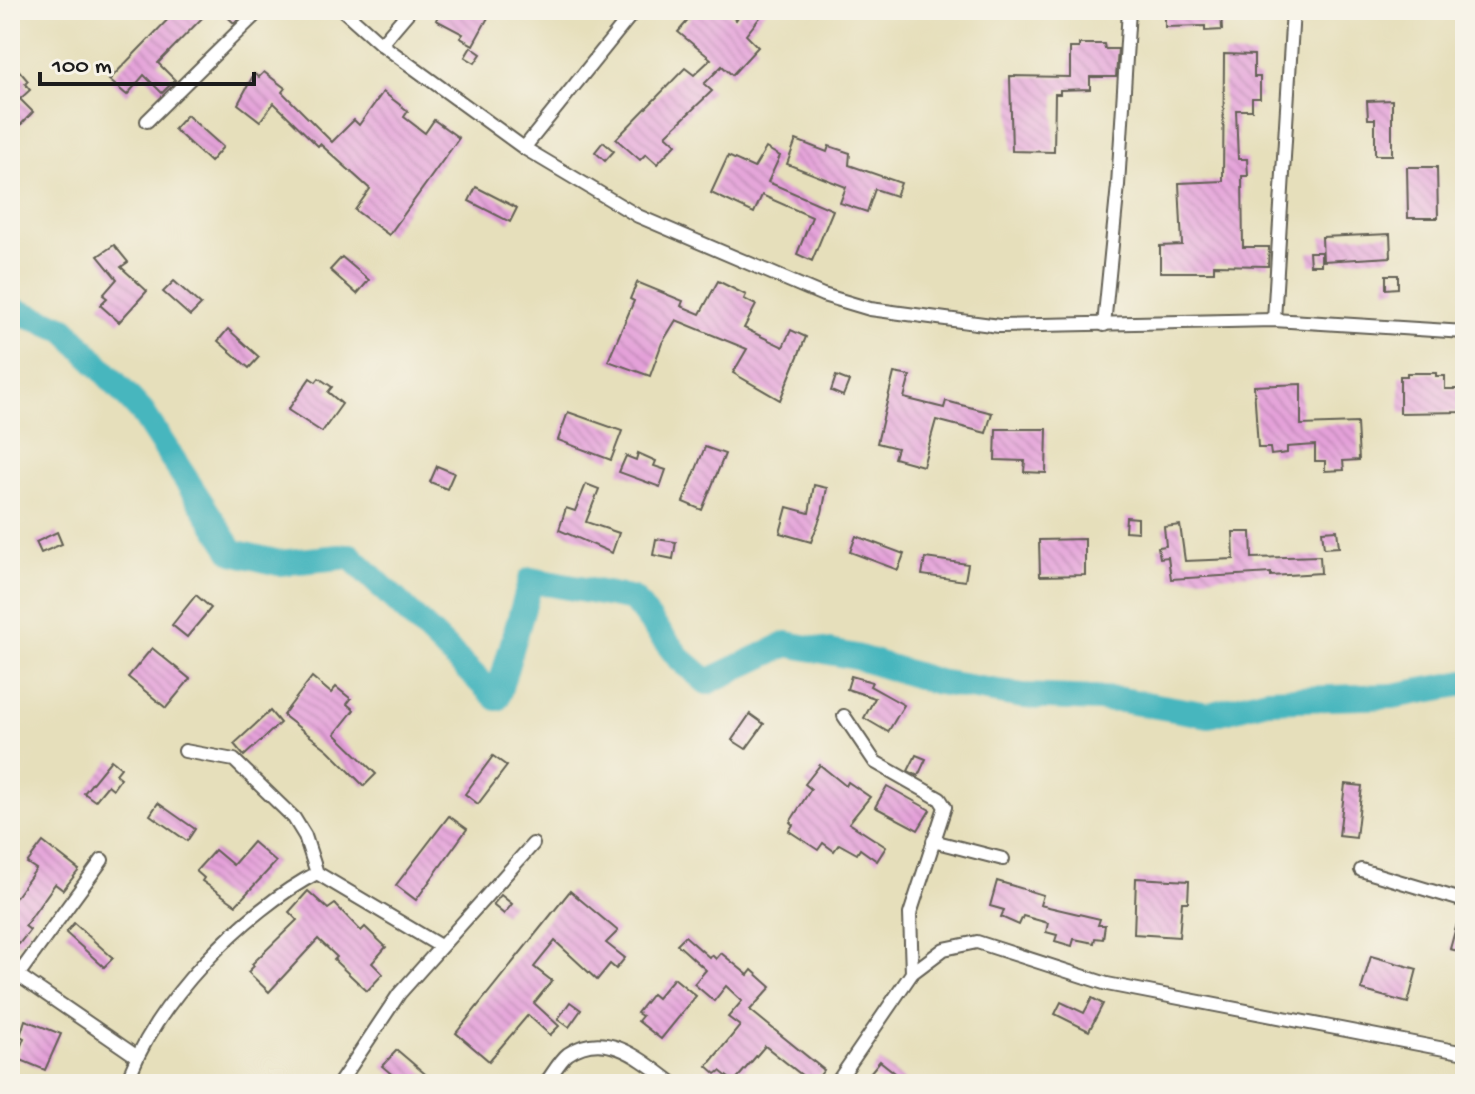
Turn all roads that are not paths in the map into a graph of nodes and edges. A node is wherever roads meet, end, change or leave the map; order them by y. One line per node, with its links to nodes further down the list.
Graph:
1 (260, 10): 8 (street)
2 (343, 10): 7 (street)
3 (410, 10): 7 (street)
4 (635, 10): 9 (street)
5 (1129, 10): 11 (street)
6 (1293, 10): 10 (street)
7 (381, 44): 9 (street)
8 (147, 121)
9 (524, 148): 11 (street)
10 (1274, 320): 11 (street); 12 (street)
11 (1104, 325)
12 (1465, 332)
13 (844, 716): 15 (street)
14 (185, 751): 20 (street)
15 (933, 841): 17 (street); 23 (street)
16 (533, 844): 22 (street)
17 (1003, 859)
18 (102, 860): 25 (street)
19 (1361, 870): 21 (street)
20 (317, 873): 22 (street); 25 (street)
21 (1465, 901)
22 (440, 946): 27 (street)
23 (912, 973): 24 (street); 30 (street)
24 (1465, 1053)
25 (136, 1056): 26 (street)
26 (127, 1084)
27 (339, 1084)
28 (545, 1084): 29 (street)
29 (674, 1084)
30 (836, 1084)

